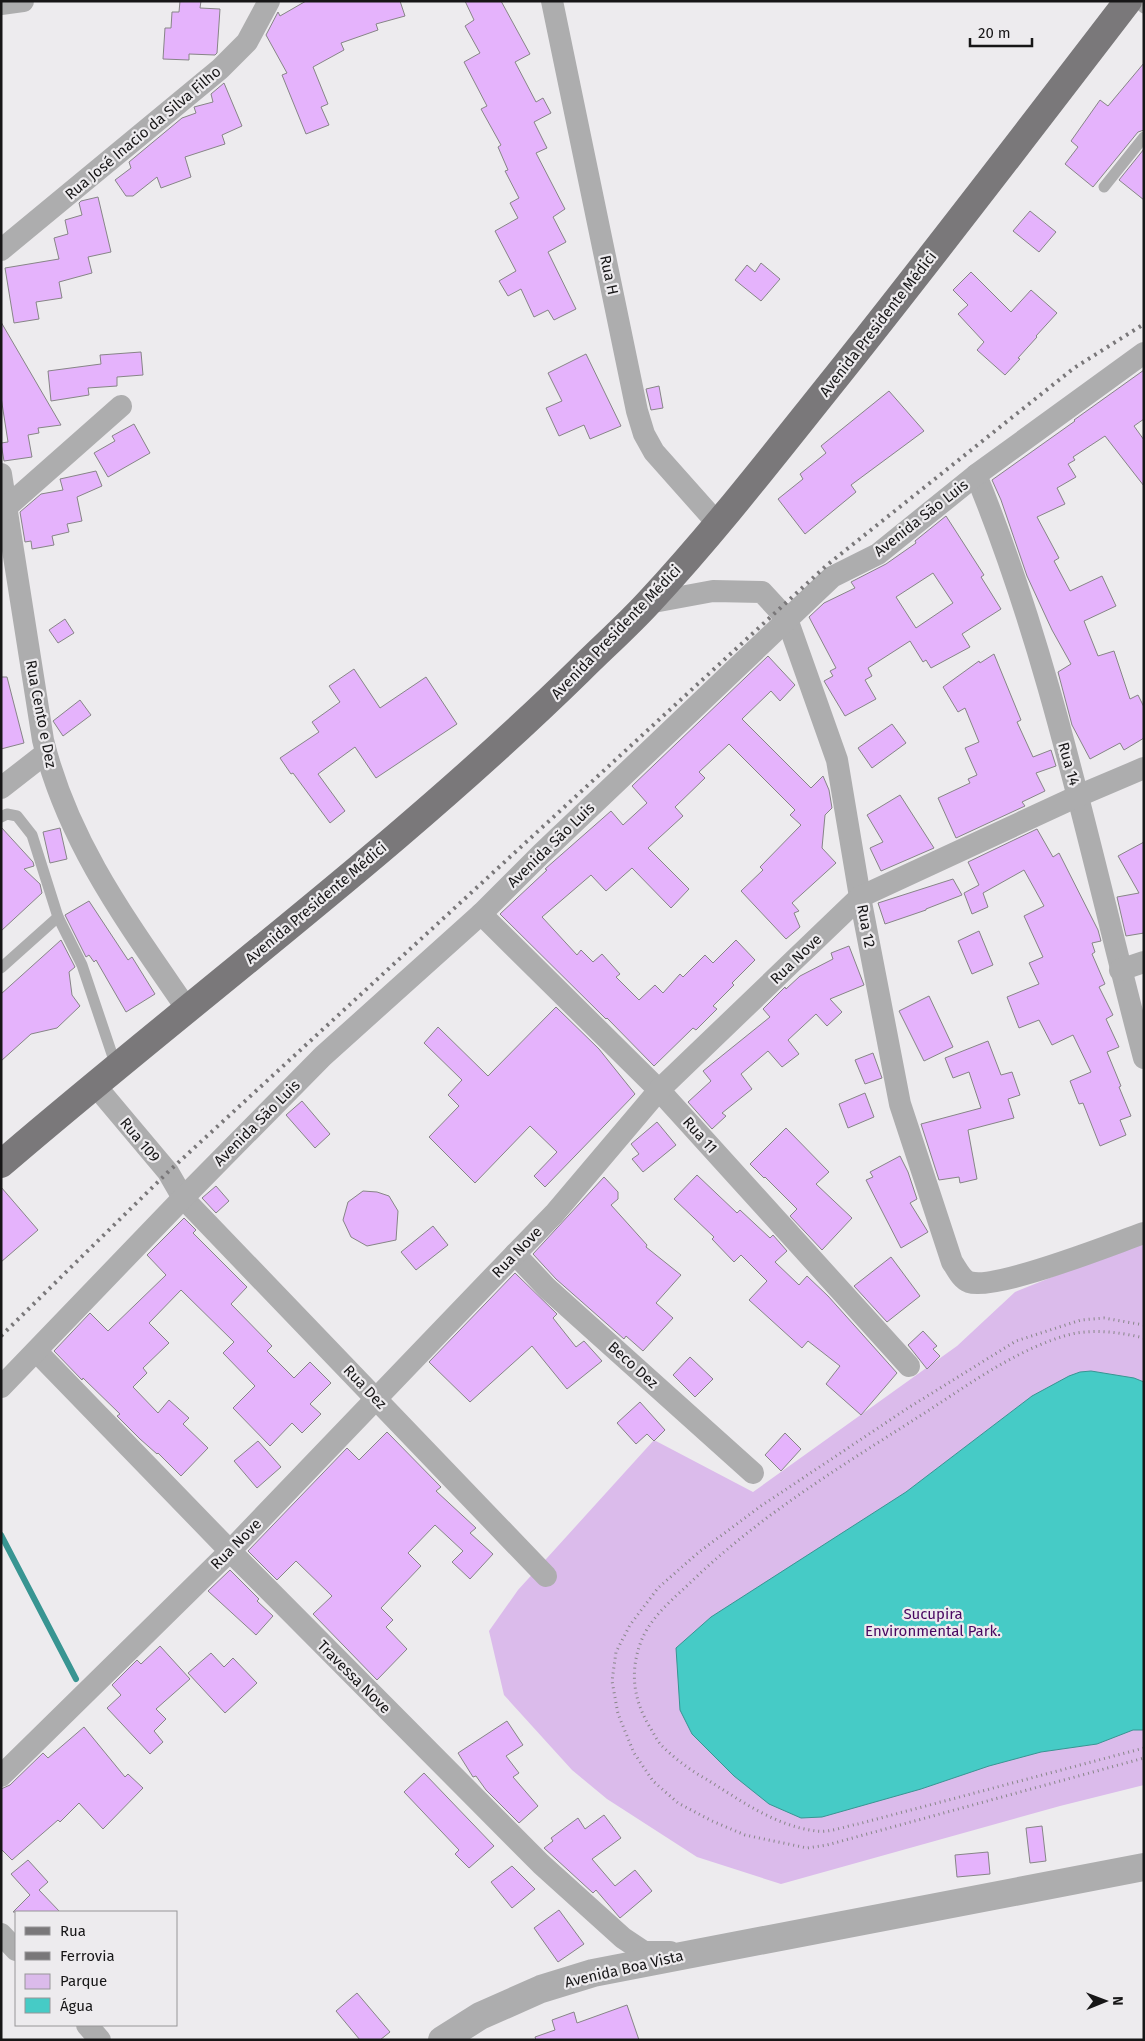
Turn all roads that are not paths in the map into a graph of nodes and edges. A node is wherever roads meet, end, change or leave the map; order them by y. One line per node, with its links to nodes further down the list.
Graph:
1 (23, 1): 6 (street)
2 (269, 1): 10 (street, Rua José Inacio da Silva Filho)
3 (552, 1): 16 (street, Rua H)
4 (1128, 1): 16 (main road, Avenida Presidente Médici)
5 (1136, 1): 7 (lane)
6 (1, 4)
7 (1144, 8)
8 (1144, 137): 9 (lane)
9 (1104, 187)
10 (1, 250)
11 (1144, 353): 14 (street, Avenida São Luis)
12 (121, 406): 15 (street)
13 (1, 474): 15 (street, Rua Cento e Dez)
14 (976, 475): 18 (street, Avenida São Luis); 22 (street, Rua 14)
15 (4, 510): 19 (street, Rua Cento e Dez)
16 (718, 524): 17 (main road, Avenida Presidente Médici)
17 (648, 603): 18 (street); 30 (main road, Avenida Presidente Médici)
18 (787, 619): 24 (street, Rua 12); 25 (street, Avenida São Luis)
19 (46, 753): 21 (street); 30 (street, Rua Cento e Dez)
20 (1144, 768): 22 (street, Rua Nove)
21 (1, 788)
22 (1078, 796): 24 (street, Rua Nove); 29 (street, Rua 14)
23 (1, 817): 26 (lane)
24 (860, 897): 34 (street, Rua Nove); 37 (street, Rua 12)
25 (481, 914): 34 (street, Rua 11); 36 (street, Avenida São Luis)
26 (58, 917): 28 (lane); 32 (lane)
27 (1144, 962): 29 (street)
28 (1, 968)
29 (1120, 970): 31 (street, Rua 14)
30 (187, 1009): 32 (main road, Avenida Presidente Médici)
31 (1144, 1058)
32 (116, 1066): 33 (main road, Avenida Presidente Médici)
33 (94, 1084): 35 (main road, Avenida Presidente Médici); 36 (street, Rua 109)
34 (660, 1090): 38 (street, Rua Nove); 40 (street, Rua 11)
35 (1, 1164)
36 (183, 1198): 39 (street, Avenida São Luis); 42 (street, Rua Dez)
37 (1144, 1233)
38 (515, 1254): 42 (street, Rua Nove); 43 (street, Beco Dez)
39 (36, 1352): 41 (street, Avenida São Luis); 44 (street, Travessa Nove)
40 (909, 1366)
41 (1, 1387)
42 (377, 1399): 44 (street, Rua Nove); 45 (street, Rua Dez)
43 (753, 1473)
44 (230, 1551): 46 (street, Rua Nove); 50 (street, Travessa Nove)
45 (546, 1576)
46 (1, 1776)
47 (1144, 1867): 50 (street, Avenida Boa Vista)
48 (1, 1934): 49 (street)
49 (15, 1949)
50 (698, 1952): 53 (street, Avenida Boa Vista)
51 (88, 2026): 52 (street)
52 (100, 2040)
53 (442, 2040)

